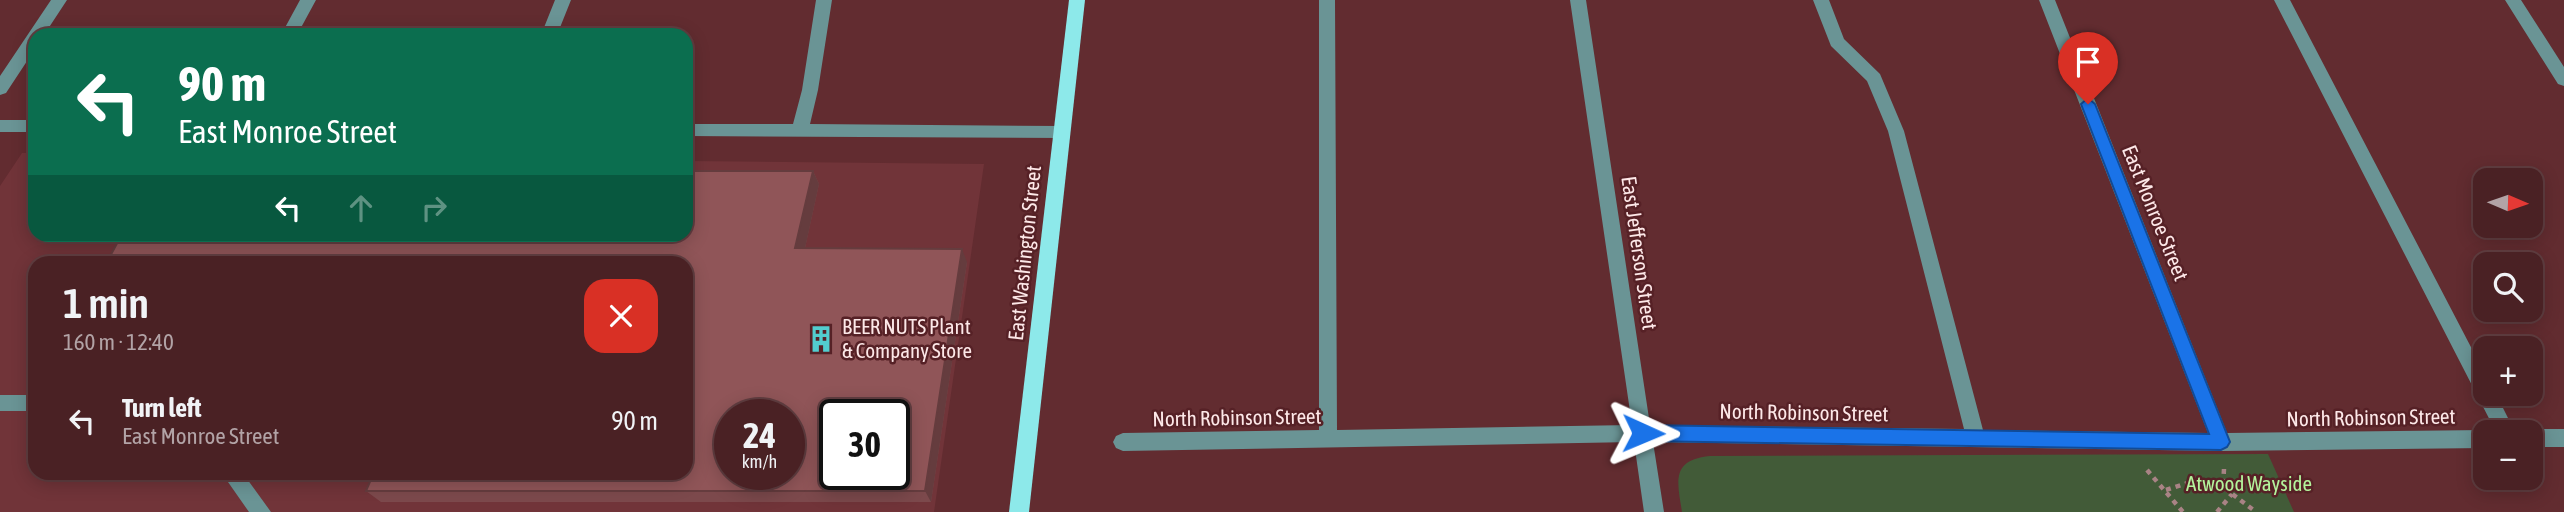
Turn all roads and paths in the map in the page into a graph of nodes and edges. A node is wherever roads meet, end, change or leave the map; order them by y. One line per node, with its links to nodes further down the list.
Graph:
1 (59, 0): 12 (street)
2 (308, 0): 13 (street)
3 (563, 0): 14 (street)
4 (824, 0): 21 (street)
5 (1077, 0): 22 (main road, East Washington Street)
6 (1326, 0): 31 (street)
7 (1578, 0): 26 (street, East Jefferson Street)
8 (1821, 0): 29 (street)
9 (2047, 0): 34 (street, East Monroe Street)
10 (2282, 0): 23 (street)
11 (2513, 0): 16 (street)
12 (40, 28)
13 (293, 28)
14 (552, 28)
15 (28, 47): 17 (street)
16 (2564, 80)
17 (0, 89)
18 (0, 126): 19 (street)
19 (28, 126)
20 (693, 130): 21 (street)
21 (800, 131): 22 (street)
22 (1061, 133): 40 (main road, East Washington Street)
23 (2473, 370)
24 (28, 403): 25 (street)
25 (0, 404)
26 (1643, 433): 29 (street, North Robinson Street); 31 (street, North Robinson Street); 41 (street, East Jefferson Street)
27 (2543, 438): 28 (street)
28 (2564, 438)
29 (1976, 439): 32 (street, North Robinson Street)
30 (2473, 439): 34 (street, North Robinson Street)
31 (1328, 440): 33 (street, North Robinson Street)
32 (2127, 440): 34 (street, North Robinson Street); 37 (path)
33 (1123, 442)
34 (2221, 442): 36 (path)
35 (236, 480): 39 (street)
36 (2222, 487): 37 (path); 38 (path)
37 (2166, 490): 42 (path)
38 (2232, 494): 43 (path); 44 (path)
39 (261, 512)
40 (1019, 512)
41 (1654, 512)
42 (2183, 512)
43 (2217, 512)
44 (2256, 512)

